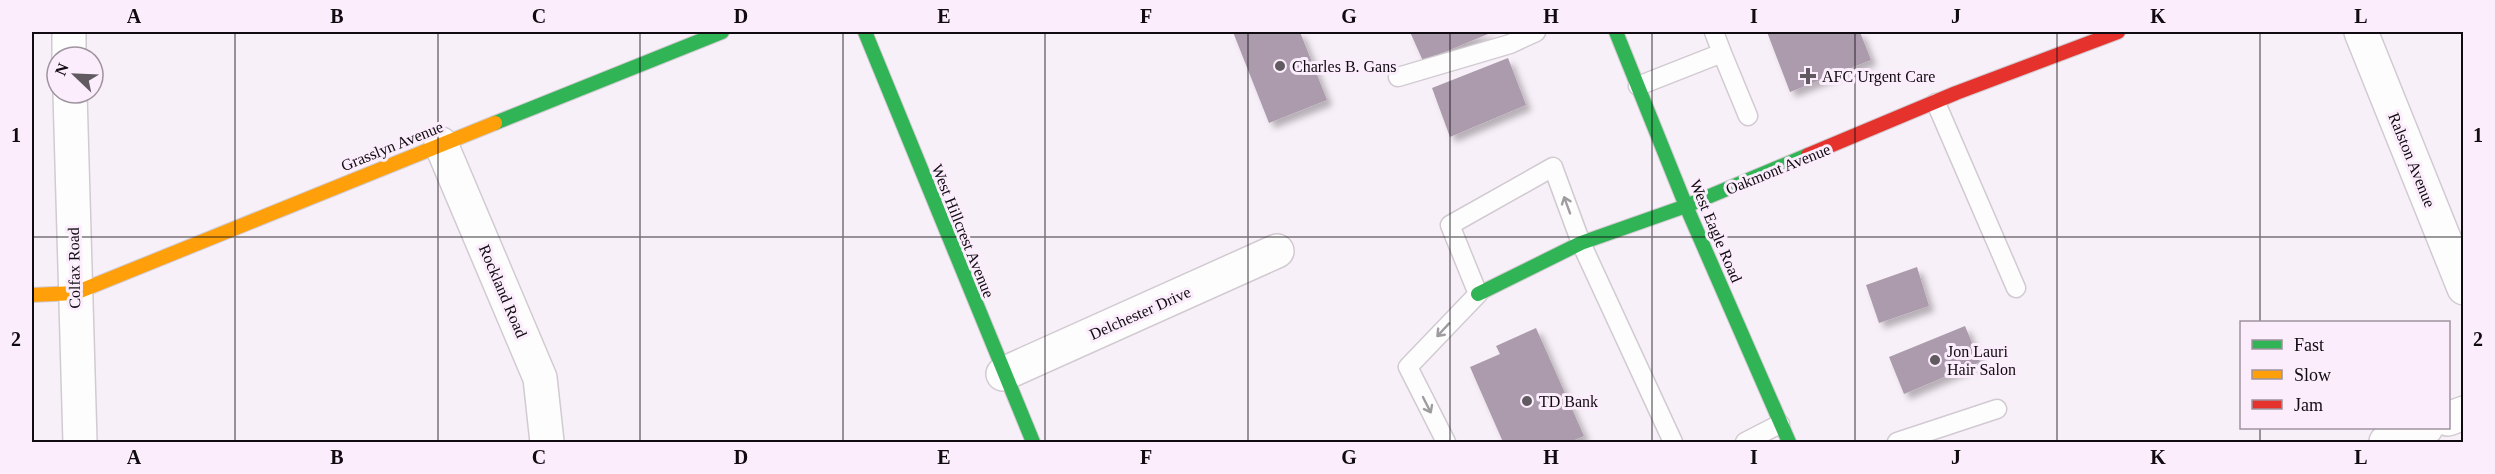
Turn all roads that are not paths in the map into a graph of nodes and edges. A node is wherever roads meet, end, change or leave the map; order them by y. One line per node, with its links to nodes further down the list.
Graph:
1 (722, 32): 14 (street, Grasslyn Avenue)
2 (865, 32): 23 (street, West Hillcrest Avenue)
3 (1536, 32): 9 (lane)
4 (1616, 32): 10 (street, West Eagle Road)
5 (1714, 32): 8 (lane)
6 (2118, 32): 11 (street, Oakmont Avenue)
7 (2361, 32): 19 (street, Ralston Avenue)
8 (1722, 53): 10 (lane); 13 (lane)
9 (1398, 77)
10 (1638, 86): 15 (street, West Eagle Road)
11 (1936, 103): 15 (street, Oakmont Avenue); 18 (lane)
12 (70, 105): 20 (street, Colfax Road)
13 (1748, 116)
14 (441, 144): 20 (street, Grasslyn Avenue); 28 (street, Rockland Road)
15 (1686, 206): 16 (street, Oakmont Avenue); 25 (street, West Eagle Road)
16 (1581, 243): 21 (street, Oakmont Avenue); 21 (lane, one-way to 21); 31 (lane)
17 (1277, 251): 23 (street, Delchester Drive)
18 (2016, 288)
19 (2463, 288)
20 (75, 293): 22 (street, Grasslyn Avenue); 27 (street, Colfax Road)
21 (1478, 294): 30 (lane, Oakmont Avenue, one-way to 30)
22 (32, 295)
23 (1003, 374): 29 (street, West Hillcrest Avenue)
24 (1997, 409): 34 (lane)
25 (1780, 424): 32 (lane); 33 (street, West Eagle Road)
26 (2423, 429): 35 (street)
27 (80, 442)
28 (547, 442)
29 (1033, 442)
30 (1446, 442)
31 (1672, 442)
32 (1745, 442)
33 (1789, 442)
34 (1897, 442)
35 (2386, 442)

